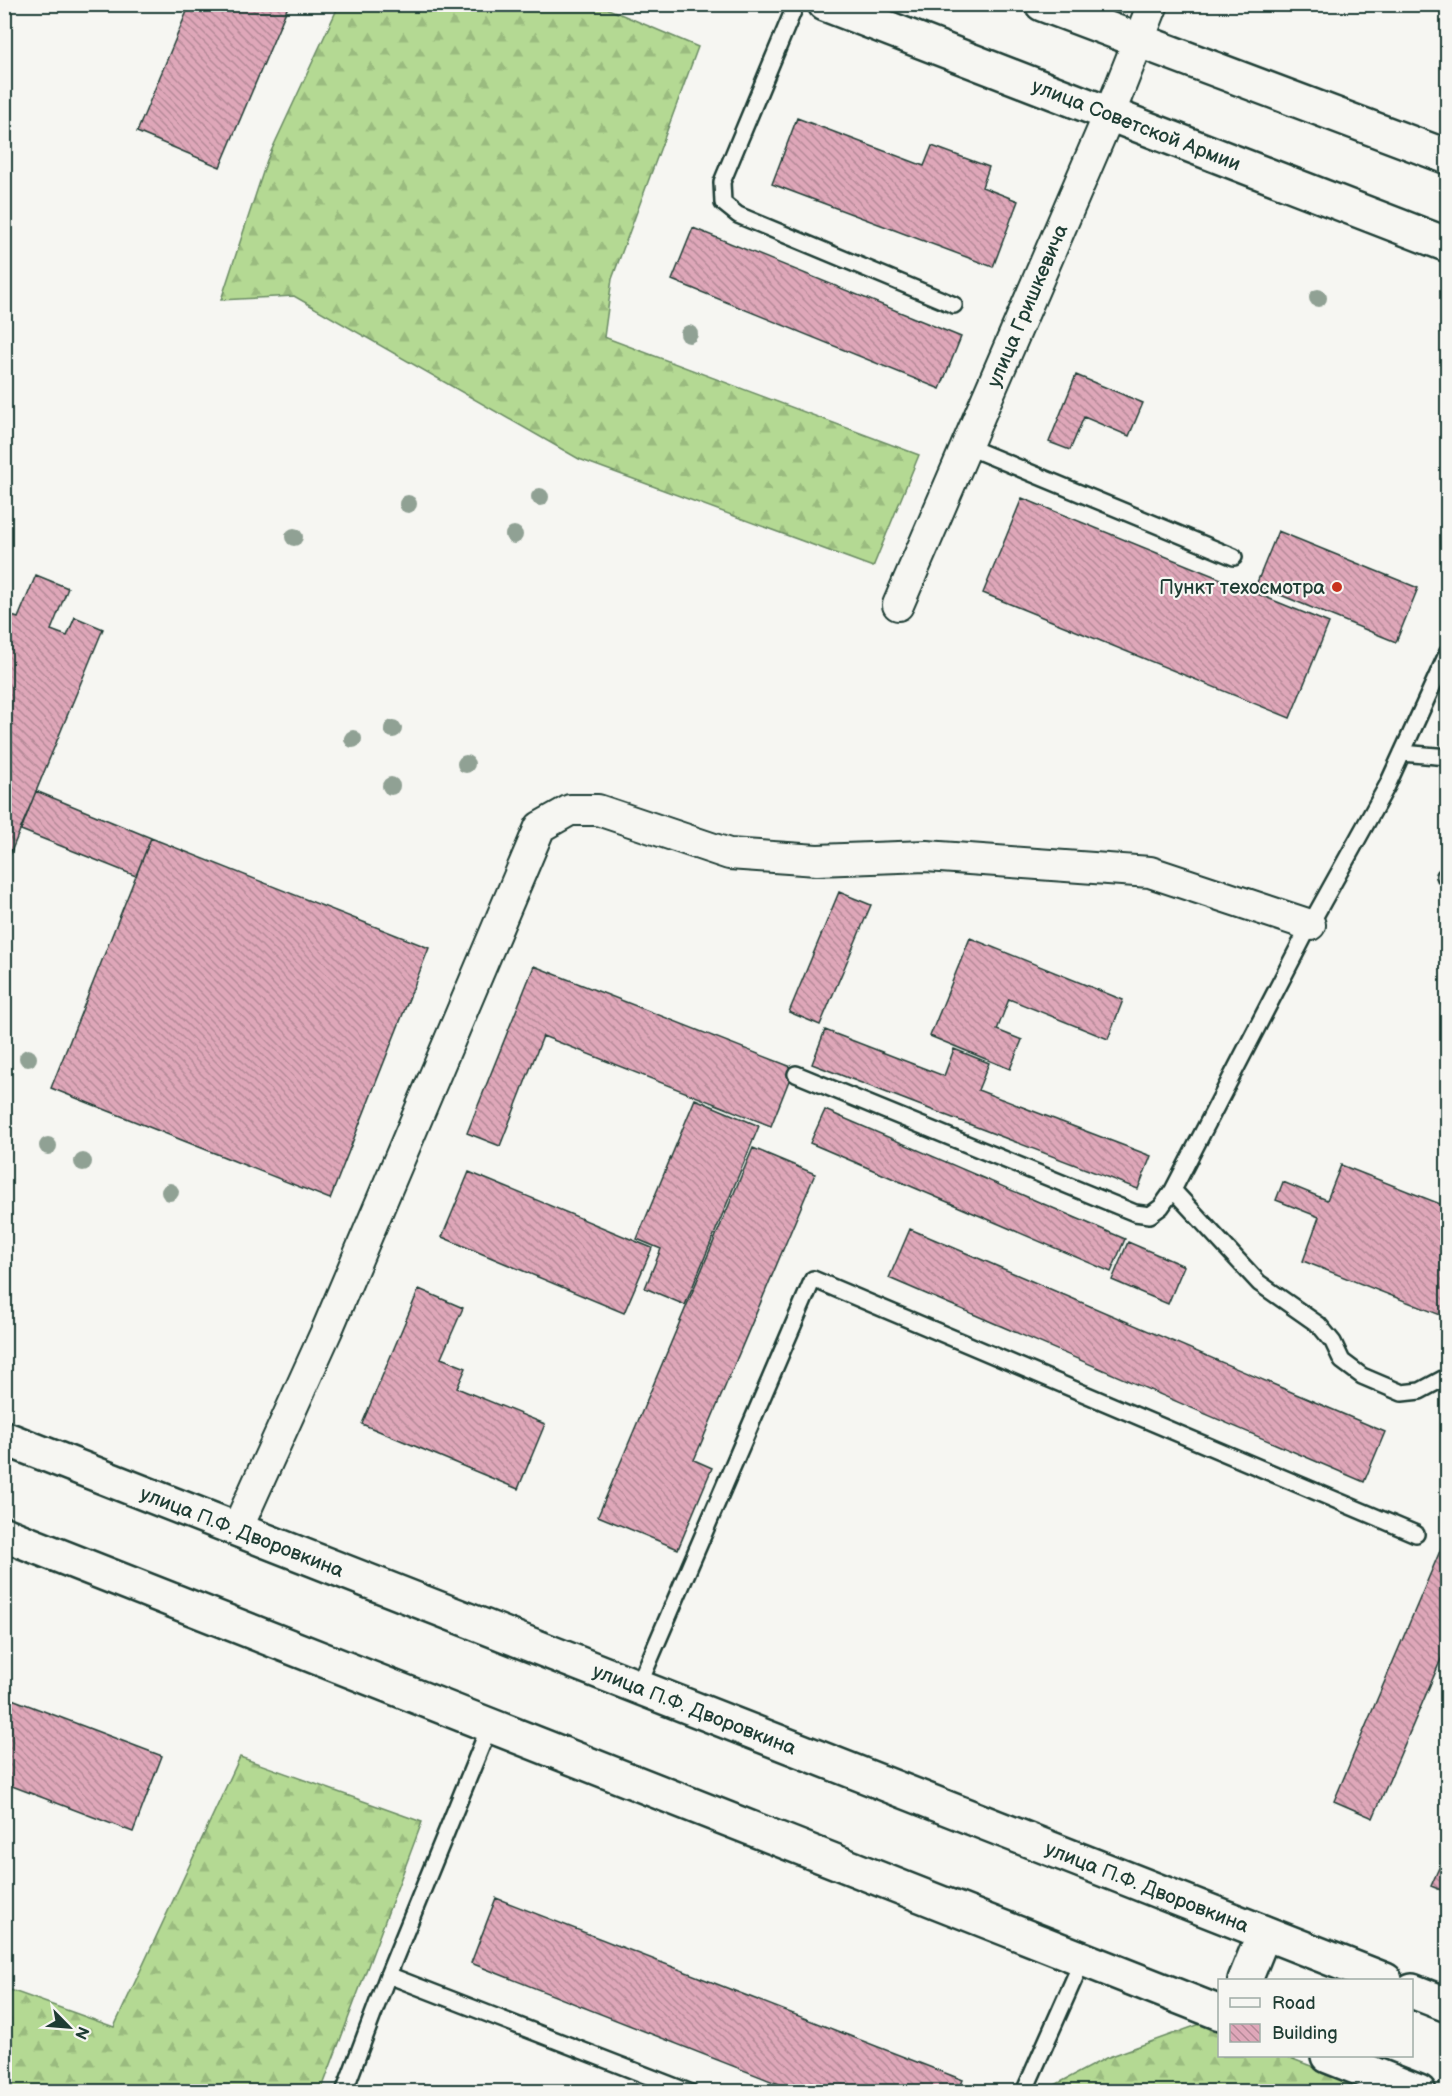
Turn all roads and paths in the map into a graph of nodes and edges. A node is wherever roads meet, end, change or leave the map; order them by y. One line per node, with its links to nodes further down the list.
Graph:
1 (796, 4): 9 (lane)
2 (825, 4): 6 (street, улица Советской Армии)
3 (1042, 4): 5 (street)
4 (1153, 4): 5 (street, улица Гришкевича)
5 (1139, 42): 6 (street, улица Гришкевича); 7 (street)
6 (1109, 115): 8 (street, улица Советской Армии); 10 (street, улица Гришкевича)
7 (1448, 157)
8 (1448, 245)
9 (954, 305)
10 (966, 446): 11 (lane); 12 (street, улица Гришкевича)
11 (1234, 557)
12 (898, 605)
13 (1448, 652): 14 (lane)
14 (1402, 753): 15 (lane); 16 (lane)
15 (1448, 757)
16 (1310, 925): 18 (lane); 21 (street)
17 (795, 1074): 18 (lane)
18 (1173, 1190): 19 (lane)
19 (1448, 1376)
20 (4, 1438): 21 (street, улица П.Ф. Дворовкина)
21 (237, 1529): 24 (street, улица П.Ф. Дворовкина)
22 (4, 1534): 25 (street)
23 (1416, 1534): 24 (lane)
24 (638, 1687): 26 (street, улица П.Ф. Дворовкина)
25 (490, 1725): 27 (street); 28 (lane)
26 (1264, 1933): 29 (street); 30 (street, улица П.Ф. Дворовкина)
27 (1083, 1959): 33 (street); 37 (lane)
28 (388, 1975): 35 (lane); 36 (lane)
29 (1245, 1979)
30 (1382, 1979)
31 (1413, 1991): 32 (street)
32 (1448, 2005)
33 (1218, 2012)
34 (1333, 2057): 38 (street)
35 (344, 2091)
36 (689, 2091)
37 (1024, 2091)
38 (1419, 2091)

